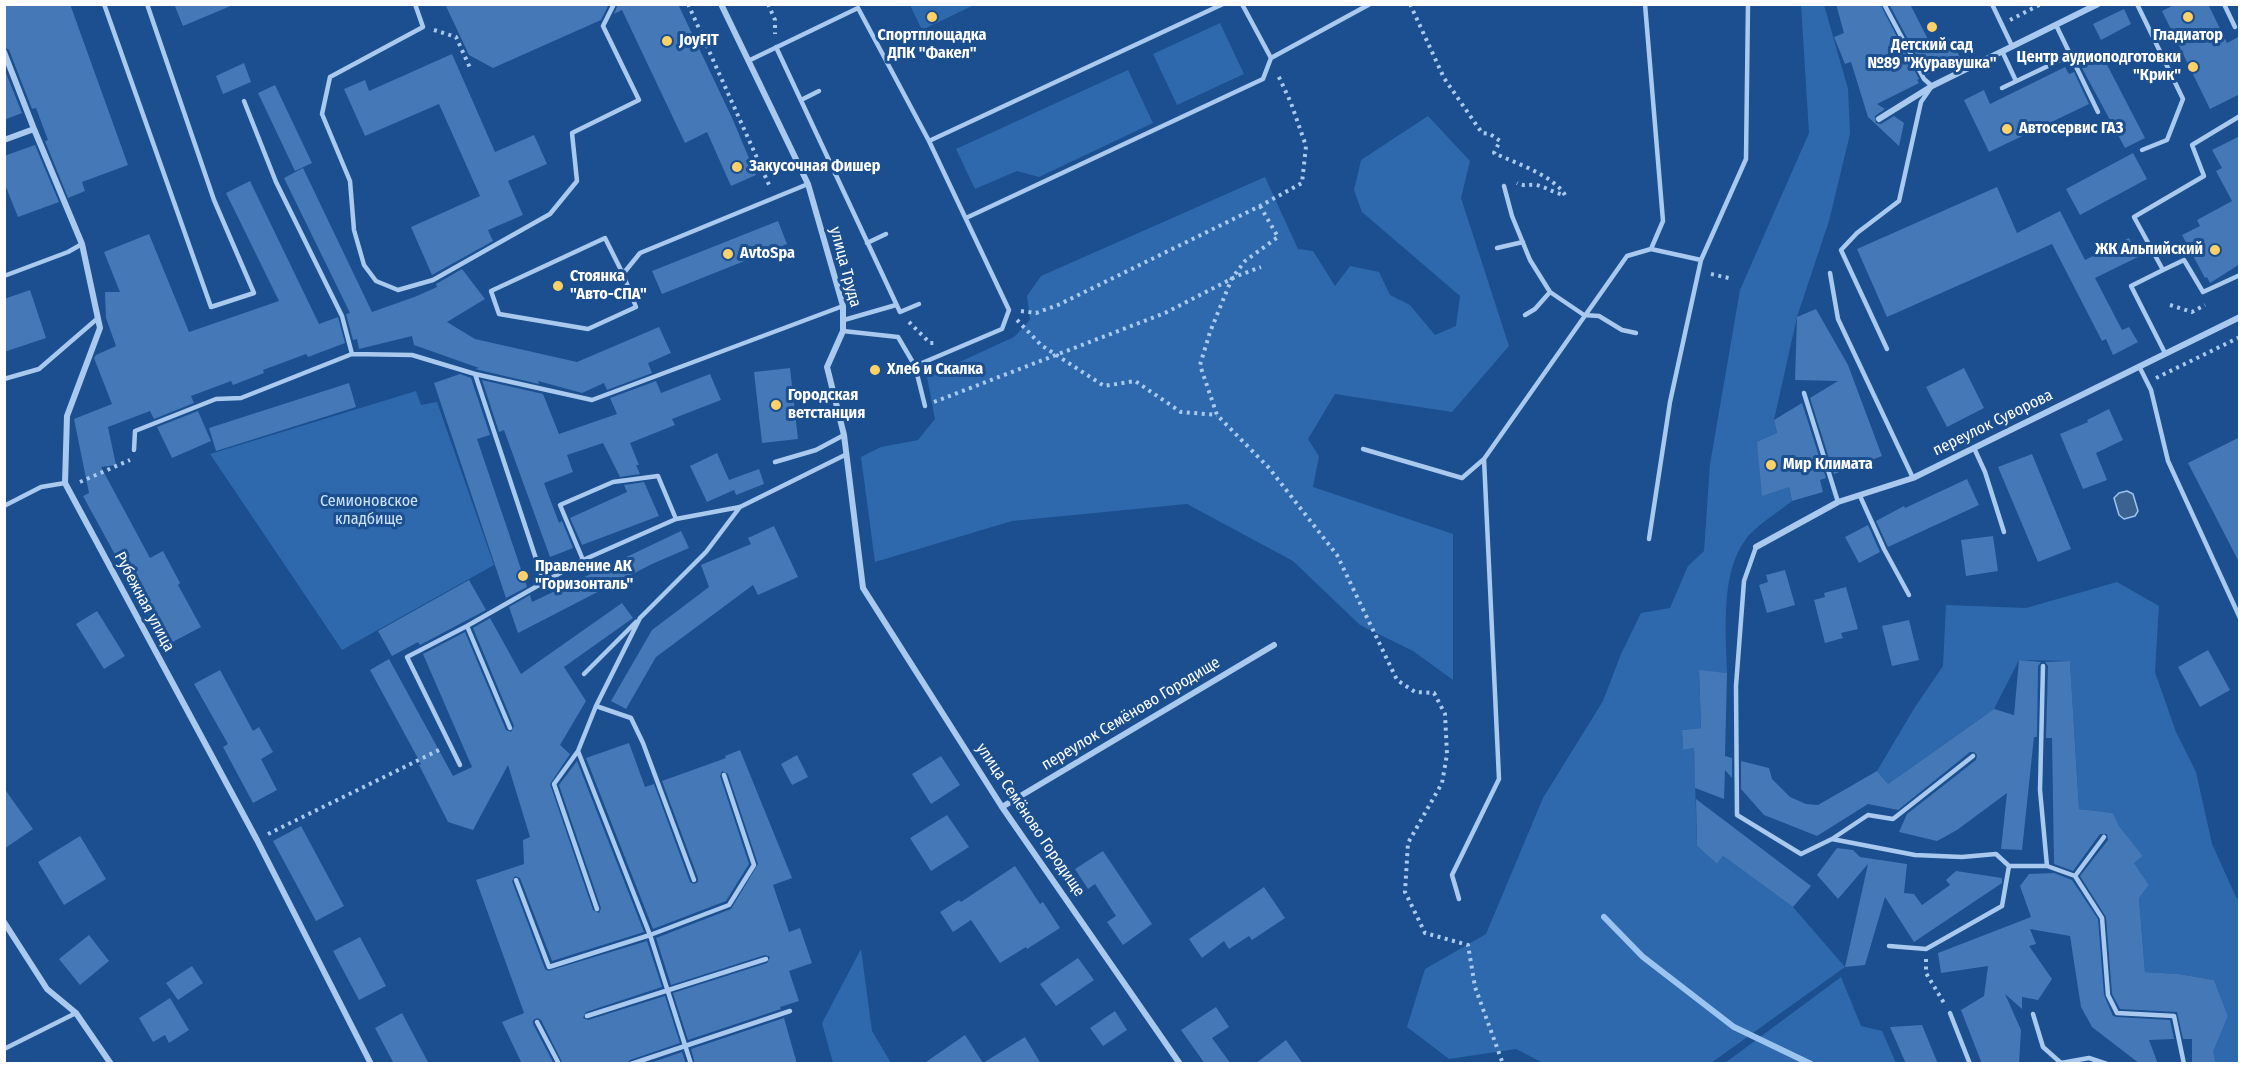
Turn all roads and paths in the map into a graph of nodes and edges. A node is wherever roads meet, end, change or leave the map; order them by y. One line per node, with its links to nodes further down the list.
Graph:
1 (104, 4): 2 (lane)
2 (147, 4)
3 (415, 4): 22 (lane)
4 (614, 4): 22 (lane)
5 (688, 4): 49 (path)
6 (721, 4): 30 (street, улица Труда)
7 (768, 4): 25 (path)
8 (1223, 4): 43 (lane)
9 (1242, 4): 29 (lane)
10 (1370, 4): 29 (lane)
11 (1410, 4): 48 (path)
12 (1645, 4): 57 (lane)
13 (1748, 4): 58 (lane)
14 (1884, 4): 33 (lane)
15 (1992, 4): 20 (lane)
16 (2041, 4): 20 (path)
17 (2098, 4): 21 (street)
18 (2138, 4): 44 (lane)
19 (2224, 4): 23 (lane)
20 (2001, 24): 24 (lane)
21 (2056, 25): 24 (street); 28 (lane)
22 (423, 27): 31 (path)
23 (2235, 27)
24 (2012, 46): 26 (street)
25 (776, 47): 30 (lane); 36 (lane); 43 (lane)
26 (2002, 51): 32 (lane); 33 (street)
27 (4, 52): 41 (street)
28 (2071, 56): 32 (lane); 38 (lane)
29 (1271, 58): 50 (path); 51 (lane)
30 (748, 61): 47 (street, улица Труда)
31 (471, 70)
32 (2016, 81): 34 (lane)
33 (1932, 86): 40 (street); 83 (lane)
34 (2002, 88)
35 (819, 92): 36 (lane)
36 (801, 100): 46 (lane)
37 (244, 101): 85 (lane)
38 (2098, 111)
39 (2240, 116): 60 (lane)
40 (1879, 119)
41 (34, 129): 42 (street); 55 (street)
42 (4, 140)
43 (929, 141): 51 (lane)
44 (2142, 150)
45 (854, 165): 46 (lane)
46 (835, 174): 54 (lane)
47 (808, 184): 49 (lane); 71 (street, улица Труда)
48 (1504, 186): 53 (lane)
49 (775, 197): 63 (lane)
50 (1260, 206): 66 (path); 72 (path)
51 (966, 218): 72 (lane)
52 (886, 234): 54 (lane)
53 (1523, 242): 56 (lane); 68 (lane)
54 (867, 243): 70 (lane)
55 (82, 244): 65 (lane); 77 (street)
56 (1497, 248)
57 (1651, 249): 58 (lane); 75 (lane)
58 (1701, 260): 61 (lane)
59 (1261, 267): 66 (path)
60 (2163, 270): 64 (lane); 84 (lane)
61 (1698, 273): 67 (path); 110 (lane)
62 (1830, 273): 102 (lane)
63 (622, 274): 63 (lane)
64 (2240, 275)
65 (4, 276)
66 (1232, 278): 86 (path); 94 (path)
67 (1733, 279)
68 (1550, 292): 74 (lane); 75 (lane)
69 (919, 304): 73 (lane)
70 (896, 305): 73 (lane); 78 (lane)
71 (843, 306): 78 (street, улица Труда); 89 (lane)
72 (1009, 310): 86 (path); 87 (lane)
73 (900, 312): 82 (path)
74 (1525, 315)
75 (1584, 315): 80 (lane); 100 (lane)
76 (2240, 317): 84 (street, переулок Суворова)
77 (98, 318): 90 (lane); 103 (street)
78 (844, 320): 79 (street, улица Труда)
79 (843, 331): 87 (lane); 95 (street, улица Труда)
80 (1636, 333)
81 (2240, 337): 91 (path)
82 (939, 343)
83 (1887, 349)
84 (2165, 353): 88 (street, переулок Суворова)
85 (352, 354): 89 (lane); 98 (lane)
86 (1056, 356): 93 (path); 94 (path)
87 (915, 366): 93 (lane)
88 (2139, 366): 91 (lane); 96 (street, переулок Суворова)
89 (475, 374): 113 (lane)
90 (4, 379)
91 (2147, 382): 117 (lane)
92 (1804, 393): 105 (lane)
93 (925, 405)
94 (1217, 415): 160 (path)
95 (844, 435): 99 (street, улица Труда); 101 (lane)
96 (1974, 448): 102 (street, переулок Суворова); 109 (lane)
97 (1363, 449): 100 (lane)
98 (134, 450): 103 (path)
99 (847, 454): 107 (lane); 114 (street, улица Труда)
100 (1484, 459): 138 (lane)
101 (775, 462)
102 (1913, 478): 104 (street, переулок Суворова)
103 (65, 483): 106 (lane); 132 (street, Рубежная улица)
104 (1860, 496): 105 (street, переулок Суворова); 115 (lane)
105 (1838, 502): 111 (street, переулок Суворова)
106 (4, 506)
107 (740, 507): 108 (lane); 116 (lane)
108 (676, 519): 112 (lane); 112 (lane)
109 (2004, 532)
110 (1649, 539)
111 (1756, 547): 131 (lane)
112 (583, 560): 113 (lane)
113 (544, 583): 118 (lane)
114 (863, 588): 129 (street, улица Семёново Городище)
115 (1909, 595)
116 (640, 618): 121 (lane); 122 (lane)
117 (2240, 618)
118 (467, 626): 123 (lane); 124 (lane)
119 (1274, 645): 129 (street, переулок Семёново Городище)
120 (2043, 666): 134 (lane)
121 (584, 674)
122 (596, 705): 125 (lane); 137 (lane)
123 (510, 728)
124 (449, 746): 127 (lane); 132 (path)
125 (578, 751): 139 (lane); 141 (lane)
126 (1973, 756): 131 (lane)
127 (460, 765)
128 (724, 775): 141 (lane)
129 (1002, 807): 159 (street, улица Семёново Городище)
130 (2104, 837): 135 (lane)
131 (1832, 838): 133 (lane)
132 (257, 840): 155 (street, Рубежная улица)
133 (2009, 866): 134 (lane); 143 (lane)
134 (2047, 866): 135 (lane)
135 (2074, 876): 163 (lane)
136 (516, 880): 141 (lane)
137 (694, 880)
138 (1459, 899)
139 (597, 909)
140 (4, 922): 148 (street)
141 (650, 935): 145 (lane)
142 (1889, 946): 143 (lane)
143 (1926, 949): 147 (path)
144 (766, 959): 145 (lane)
145 (669, 991): 150 (lane); 152 (lane)
146 (790, 1011): 152 (lane)
147 (1950, 1012): 161 (lane)
148 (76, 1013): 153 (lane); 154 (street)
149 (2033, 1014): 162 (lane)
150 (587, 1016)
151 (537, 1022): 156 (lane)
152 (687, 1047): 157 (lane); 158 (lane)
153 (4, 1049)
154 (111, 1064)
155 (371, 1064)
156 (559, 1064)
157 (631, 1064)
158 (691, 1064)
159 (1180, 1064)
160 (1503, 1064)
161 (1970, 1064)
162 (2107, 1064)
163 (2184, 1064)

